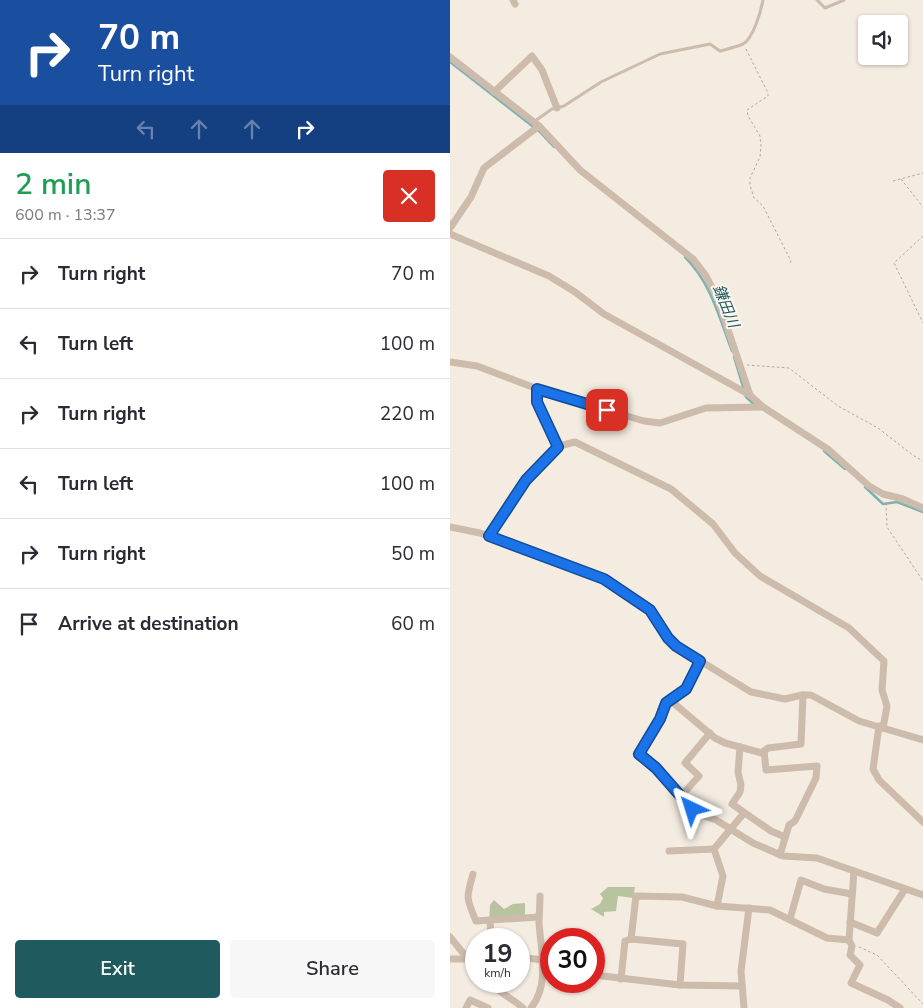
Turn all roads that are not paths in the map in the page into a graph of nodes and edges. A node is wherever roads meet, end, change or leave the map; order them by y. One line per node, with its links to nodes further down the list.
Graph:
1 (763, 0): 6 (lane)
2 (817, 0): 3 (lane)
3 (844, 0)
4 (450, 57): 5 (street)
5 (494, 92): 6 (street); 7 (street)
6 (557, 108): 7 (lane)
7 (536, 124): 8 (street); 12 (street)
8 (450, 228)
9 (450, 234): 12 (street)
10 (450, 362): 11 (street)
11 (537, 389): 13 (street); 14 (street)
12 (750, 395): 13 (street)
13 (763, 407): 15 (street)
14 (558, 447): 17 (street); 21 (street)
15 (923, 508)
16 (450, 527): 17 (street)
17 (489, 536): 18 (street)
18 (700, 661): 19 (street); 20 (street)
19 (803, 695): 21 (street); 25 (street)
20 (670, 700): 22 (street); 26 (street)
21 (881, 727): 23 (street); 28 (street)
22 (710, 734): 24 (street); 26 (street)
23 (923, 740)
24 (740, 747): 25 (street); 27 (street)
25 (764, 752): 30 (street)
26 (680, 797): 29 (street)
27 (744, 813): 29 (street); 30 (street)
28 (923, 822)
29 (730, 830): 31 (street); 33 (street)
30 (785, 838): 33 (street)
31 (714, 849): 32 (street); 40 (street)
32 (670, 852)
33 (780, 854): 34 (street)
34 (854, 871): 36 (street); 37 (street)
35 (473, 874): 44 (street)
36 (905, 889): 38 (street); 45 (street)
37 (852, 894): 43 (street); 45 (street)
38 (923, 895)
39 (540, 896): 42 (street)
40 (717, 906): 41 (street); 49 (street)
41 (749, 908): 43 (street); 57 (street)
42 (539, 917): 44 (street); 47 (street)
43 (790, 919): 50 (street)
44 (490, 920): 46 (street)
45 (850, 922): 50 (street)
46 (490, 928)
47 (540, 931)
48 (450, 937): 51 (street)
49 (631, 939): 55 (street); 56 (street)
50 (850, 943): 65 (street)
51 (465, 955)
52 (450, 959): 53 (street)
53 (465, 959)
54 (605, 977): 55 (street)
55 (621, 979): 56 (street)
56 (680, 985): 57 (street)
57 (742, 986): 64 (street)
58 (540, 992): 63 (street)
59 (505, 993): 62 (street)
60 (466, 1008): 61 (street)
61 (488, 1008)
62 (523, 1008)
63 (531, 1008)
64 (744, 1008)
65 (900, 1008)

